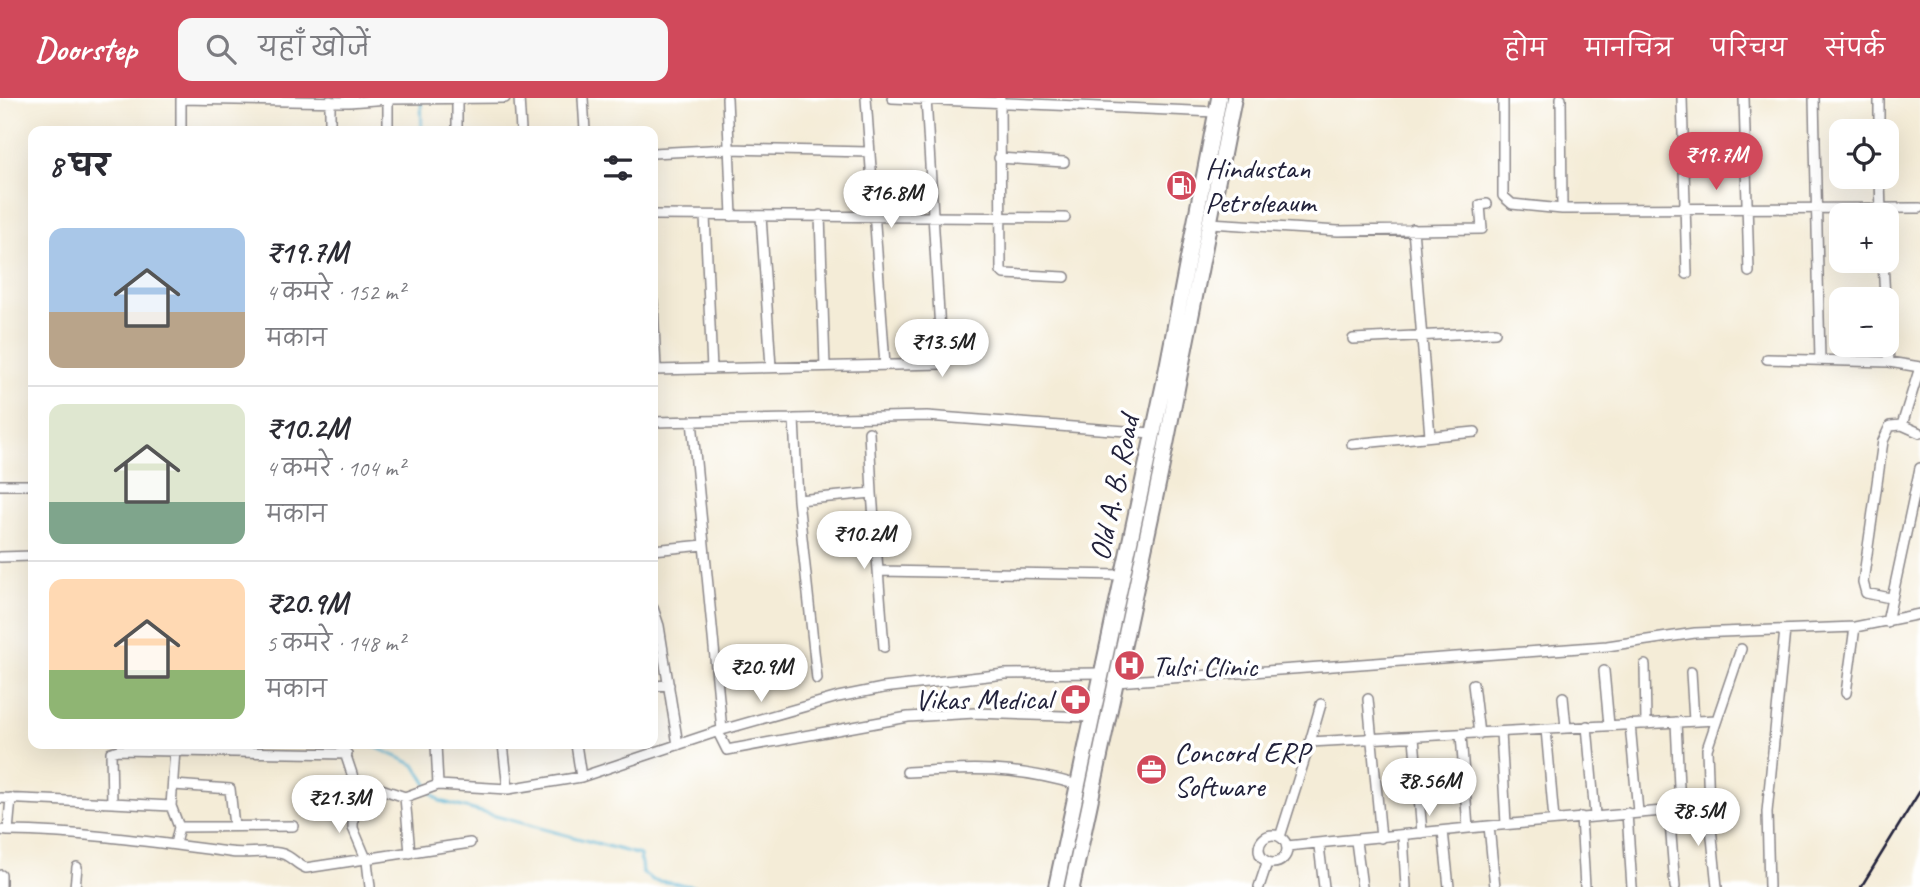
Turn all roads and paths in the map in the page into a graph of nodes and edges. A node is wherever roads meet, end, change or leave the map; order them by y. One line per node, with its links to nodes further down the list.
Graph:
1 (505, 98): 21 (street)
2 (519, 98): 29 (street)
3 (583, 98): 30 (street)
4 (727, 98): 31 (street)
5 (866, 98): 32 (street)
6 (892, 98): 17 (street)
7 (1234, 98): 53 (main road, Old A. B. Road)
8 (1503, 98): 41 (street)
9 (1561, 98): 41 (street)
10 (1682, 98): 37 (street)
11 (1744, 98): 38 (street)
12 (1814, 98): 39 (street)
13 (1879, 98): 24 (street)
14 (213, 99): 15 (street); 25 (street)
15 (251, 99): 20 (street)
16 (388, 99): 18 (street); 19 (street); 27 (street)
17 (926, 99): 22 (street); 50 (street)
18 (349, 100): 20 (street)
19 (432, 100): 21 (street)
20 (330, 101): 26 (street)
21 (457, 101): 28 (street)
22 (1000, 101): 23 (street); 34 (street)
23 (1217, 105): 77 (main road, Old A. B. Road)
24 (1880, 119)
25 (181, 126)
26 (330, 126)
27 (388, 126)
28 (457, 126)
29 (521, 126)
30 (584, 126)
31 (729, 149): 32 (street); 33 (street); 48 (street)
32 (869, 152): 46 (street)
33 (658, 153)
34 (999, 158): 35 (street); 51 (street)
35 (1064, 162)
36 (1487, 204): 54 (street)
37 (1685, 207): 38 (street); 41 (street); 56 (street)
38 (1746, 207): 39 (street); 55 (street)
39 (1816, 208): 42 (street); 63 (street)
40 (1920, 208): 43 (street)
41 (1562, 209)
42 (1829, 209)
43 (1899, 210)
44 (658, 215): 47 (street)
45 (820, 215): 46 (street); 49 (street); 66 (street)
46 (875, 215): 50 (street); 65 (street)
47 (705, 216): 48 (street); 70 (street)
48 (732, 216): 49 (street)
49 (761, 216): 67 (street)
50 (933, 216): 51 (street); 65 (street)
51 (999, 216): 52 (street); 57 (street)
52 (1065, 218)
53 (1210, 223): 54 (street); 105 (main road, Old A. B. Road)
54 (1413, 229): 59 (street)
55 (1749, 272)
56 (1687, 275)
57 (1065, 277)
58 (1495, 332): 59 (street)
59 (1422, 337): 60 (street); 79 (street)
60 (1353, 339)
61 (1889, 357): 64 (street)
62 (1767, 359): 63 (street)
63 (1820, 360): 64 (street)
64 (1889, 362): 68 (street)
65 (885, 365): 66 (street)
66 (825, 366): 67 (street)
67 (771, 367): 70 (street)
68 (1920, 367): 74 (street)
69 (658, 369): 70 (street)
70 (712, 369)
71 (794, 419): 72 (street); 77 (street); 85 (street)
72 (692, 421): 73 (street); 86 (street)
73 (658, 422)
74 (1902, 425): 78 (street); 92 (street)
75 (869, 432): 84 (street)
76 (1475, 432): 79 (street)
77 (1152, 433): 91 (main road, Old A. B. Road)
78 (1920, 433)
79 (1430, 436): 80 (street)
80 (1352, 444)
81 (1920, 468): 92 (street)
82 (0, 485): 83 (street)
83 (28, 485)
84 (872, 493): 85 (street); 90 (street)
85 (798, 500): 104 (street)
86 (704, 545): 87 (street); 123 (street)
87 (658, 550)
88 (28, 556): 89 (street)
89 (0, 557)
90 (878, 572): 91 (street); 98 (street)
91 (1122, 575): 102 (main road, Old A. B. Road)
92 (1890, 598): 94 (street)
93 (1920, 614): 94 (street)
94 (1887, 621): 95 (street)
95 (1855, 627): 96 (street); 109 (street)
96 (1785, 629): 105 (street); 196 (street)
97 (658, 635): 107 (street)
98 (884, 647)
99 (1741, 649): 114 (street)
100 (1645, 665): 118 (street)
101 (1604, 671): 119 (street)
102 (1102, 673): 113 (main road, Old A. B. Road); 123 (street)
103 (1691, 673): 116 (street)
104 (817, 679)
105 (1116, 682): 185 (main road, Old A. B. Road)
106 (1474, 684): 125 (street)
107 (669, 685): 108 (street); 130 (street)
108 (658, 686)
109 (1846, 693)
110 (1563, 697): 121 (street)
111 (1368, 699): 128 (street)
112 (1321, 704): 129 (street)
113 (1092, 717): 123 (street); 143 (main road, Old A. B. Road)
114 (1716, 720): 116 (street); 151 (street)
115 (1676, 722): 116 (street); 118 (street); 153 (street)
116 (1694, 722)
117 (1630, 724): 118 (street); 119 (street); 154 (street)
118 (1646, 724)
119 (1609, 725): 120 (street)
120 (1587, 726): 121 (street); 156 (street)
121 (1566, 727): 122 (street)
122 (1546, 729): 124 (street); 158 (street)
123 (720, 731): 130 (street)
124 (1501, 732): 125 (street); 159 (street)
125 (1479, 734): 126 (street)
126 (1461, 735): 127 (street); 164 (street)
127 (1414, 738): 128 (street); 167 (street)
128 (1373, 740): 129 (street); 170 (street)
129 (1310, 742): 169 (street)
130 (678, 745): 140 (street)
131 (207, 749): 137 (street)
132 (257, 749): 138 (street)
133 (344, 749): 138 (street)
134 (436, 749): 144 (street)
135 (504, 749): 145 (street)
136 (577, 749): 140 (street)
137 (175, 750): 142 (street); 149 (street)
138 (347, 754): 141 (street)
139 (907, 772): 143 (street)
140 (581, 777): 145 (street)
141 (354, 780): 146 (street); 177 (street)
142 (174, 785): 150 (street); 160 (street)
143 (1078, 785): 184 (main road, Old A. B. Road)
144 (435, 787): 145 (street); 146 (street)
145 (508, 789)
146 (405, 797): 176 (street)
147 (0, 798): 148 (street)
148 (12, 798): 149 (street); 165 (street)
149 (112, 803): 150 (street)
150 (171, 806): 163 (street)
151 (1709, 807): 153 (street); 195 (street)
152 (1670, 809): 153 (street); 154 (street); 194 (street)
153 (1680, 809)
154 (1638, 812): 155 (street)
155 (1627, 813): 156 (street); 193 (street)
156 (1595, 815): 157 (street)
157 (1581, 817): 158 (street); 192 (street)
158 (1554, 820): 159 (street)
159 (1506, 824): 162 (street)
160 (234, 826): 161 (street); 163 (street)
161 (293, 826)
162 (1489, 826): 164 (street); 191 (street)
163 (179, 827): 173 (street)
164 (1468, 828): 166 (street)
165 (4, 831): 173 (street)
166 (1443, 831): 167 (street); 190 (street)
167 (1422, 833): 168 (street)
168 (1403, 835): 170 (street); 189 (street)
169 (1280, 837): 174 (street); 178 (street)
170 (1381, 838): 171 (street)
171 (1356, 841): 175 (street); 188 (street)
172 (470, 843): 176 (street)
173 (175, 844): 177 (street)
174 (1287, 846): 175 (street); 178 (street)
175 (1320, 846): 187 (street)
176 (410, 853): 177 (street)
177 (367, 861): 183 (street)
178 (1267, 863): 186 (street)
179 (77, 867): 182 (street)
180 (1, 875): 181 (street)
181 (1, 887)
182 (75, 887)
183 (370, 887)
184 (1056, 887)
185 (1072, 887)
186 (1259, 887)
187 (1324, 887)
188 (1362, 887)
189 (1406, 887)
190 (1449, 887)
191 (1495, 887)
192 (1586, 887)
193 (1632, 887)
194 (1675, 887)
195 (1717, 887)
196 (1769, 887)

